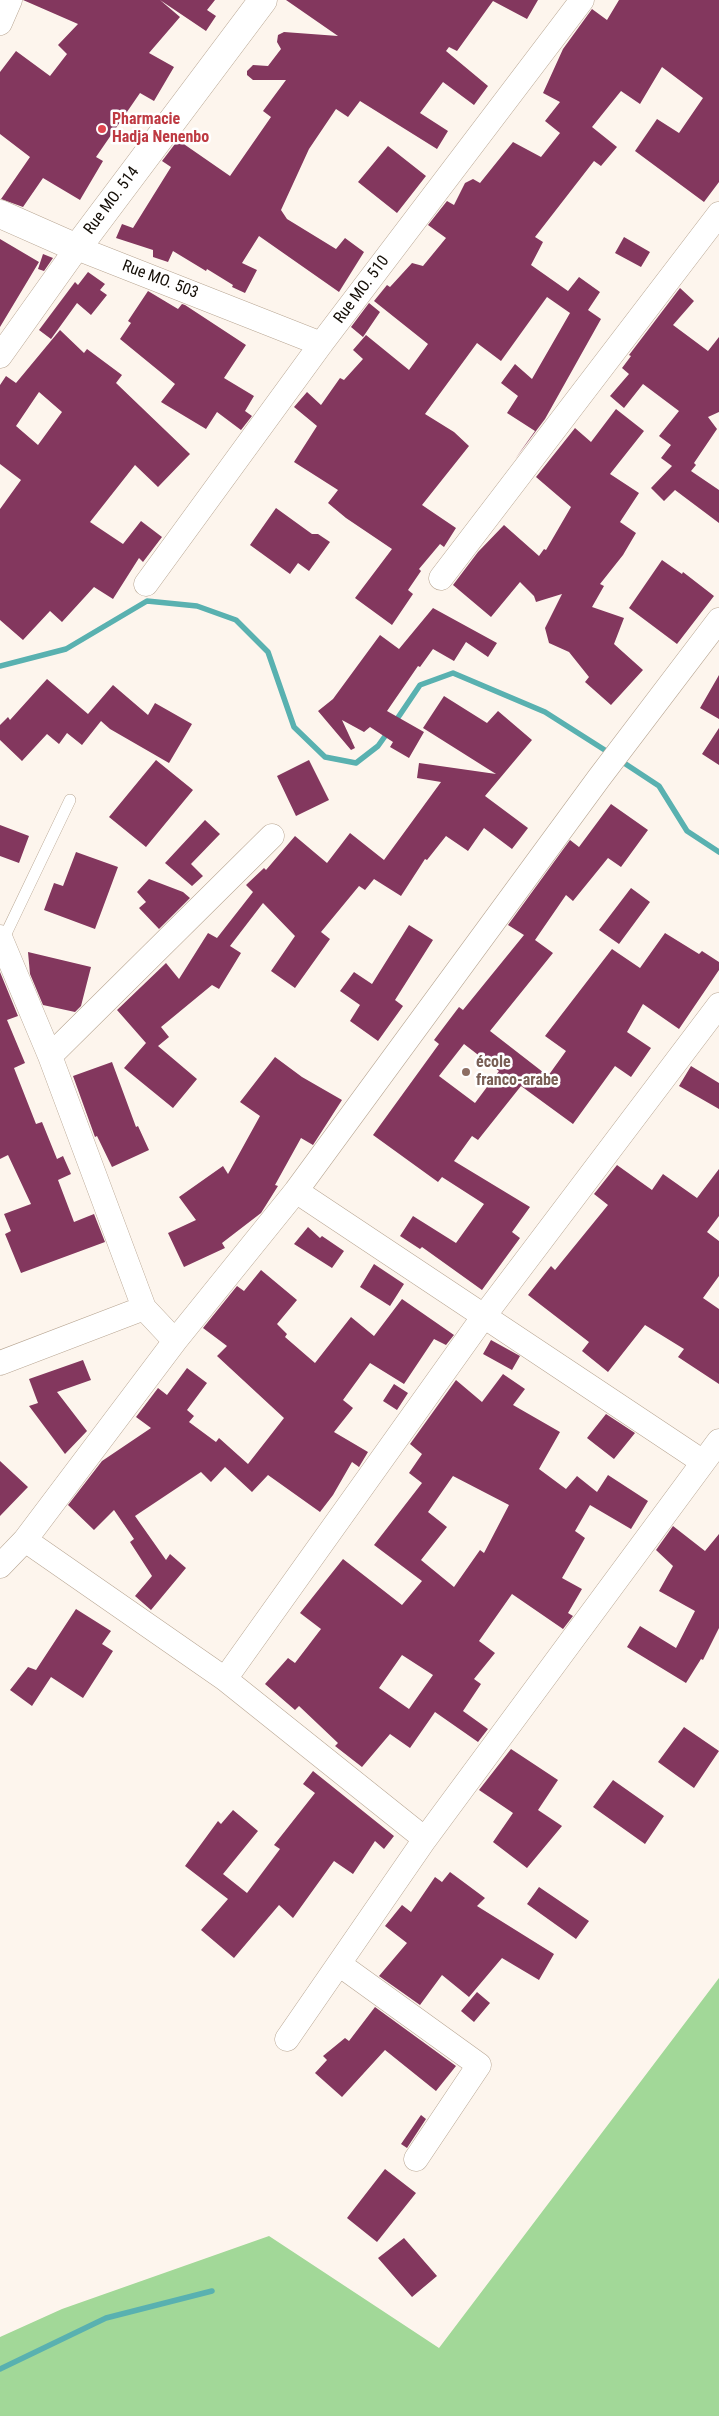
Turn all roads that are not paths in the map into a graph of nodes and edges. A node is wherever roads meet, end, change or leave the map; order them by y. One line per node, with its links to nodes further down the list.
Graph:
1 (10, 0): 4 (street)
2 (263, 0): 7 (street, Rue MO. 514)
3 (582, 0): 8 (street, Rue MO. 510)
4 (0, 23)
5 (0, 214): 7 (street, Rue MO. 503)
6 (719, 214): 10 (street)
7 (77, 248): 8 (street, Rue MO. 503); 9 (street, Rue MO. 514)
8 (321, 344): 11 (street, Rue MO. 510)
9 (0, 356)
10 (441, 578)
11 (146, 584)
12 (719, 620): 18 (street)
13 (70, 800): 15 (lane)
14 (272, 836): 17 (street)
15 (1, 939): 17 (street)
16 (719, 1006): 20 (street)
17 (50, 1056): 19 (street)
18 (296, 1191): 20 (street); 21 (street)
19 (144, 1308): 21 (street); 22 (street)
20 (484, 1316): 24 (street); 27 (street)
21 (175, 1341): 25 (street)
22 (0, 1363)
23 (719, 1441): 24 (street)
24 (703, 1462): 28 (street)
25 (25, 1540): 26 (street); 27 (street)
26 (0, 1566)
27 (225, 1679): 28 (street)
28 (425, 1839): 29 (street)
29 (339, 1964): 30 (street); 31 (street)
30 (287, 2039)
31 (416, 2158)

